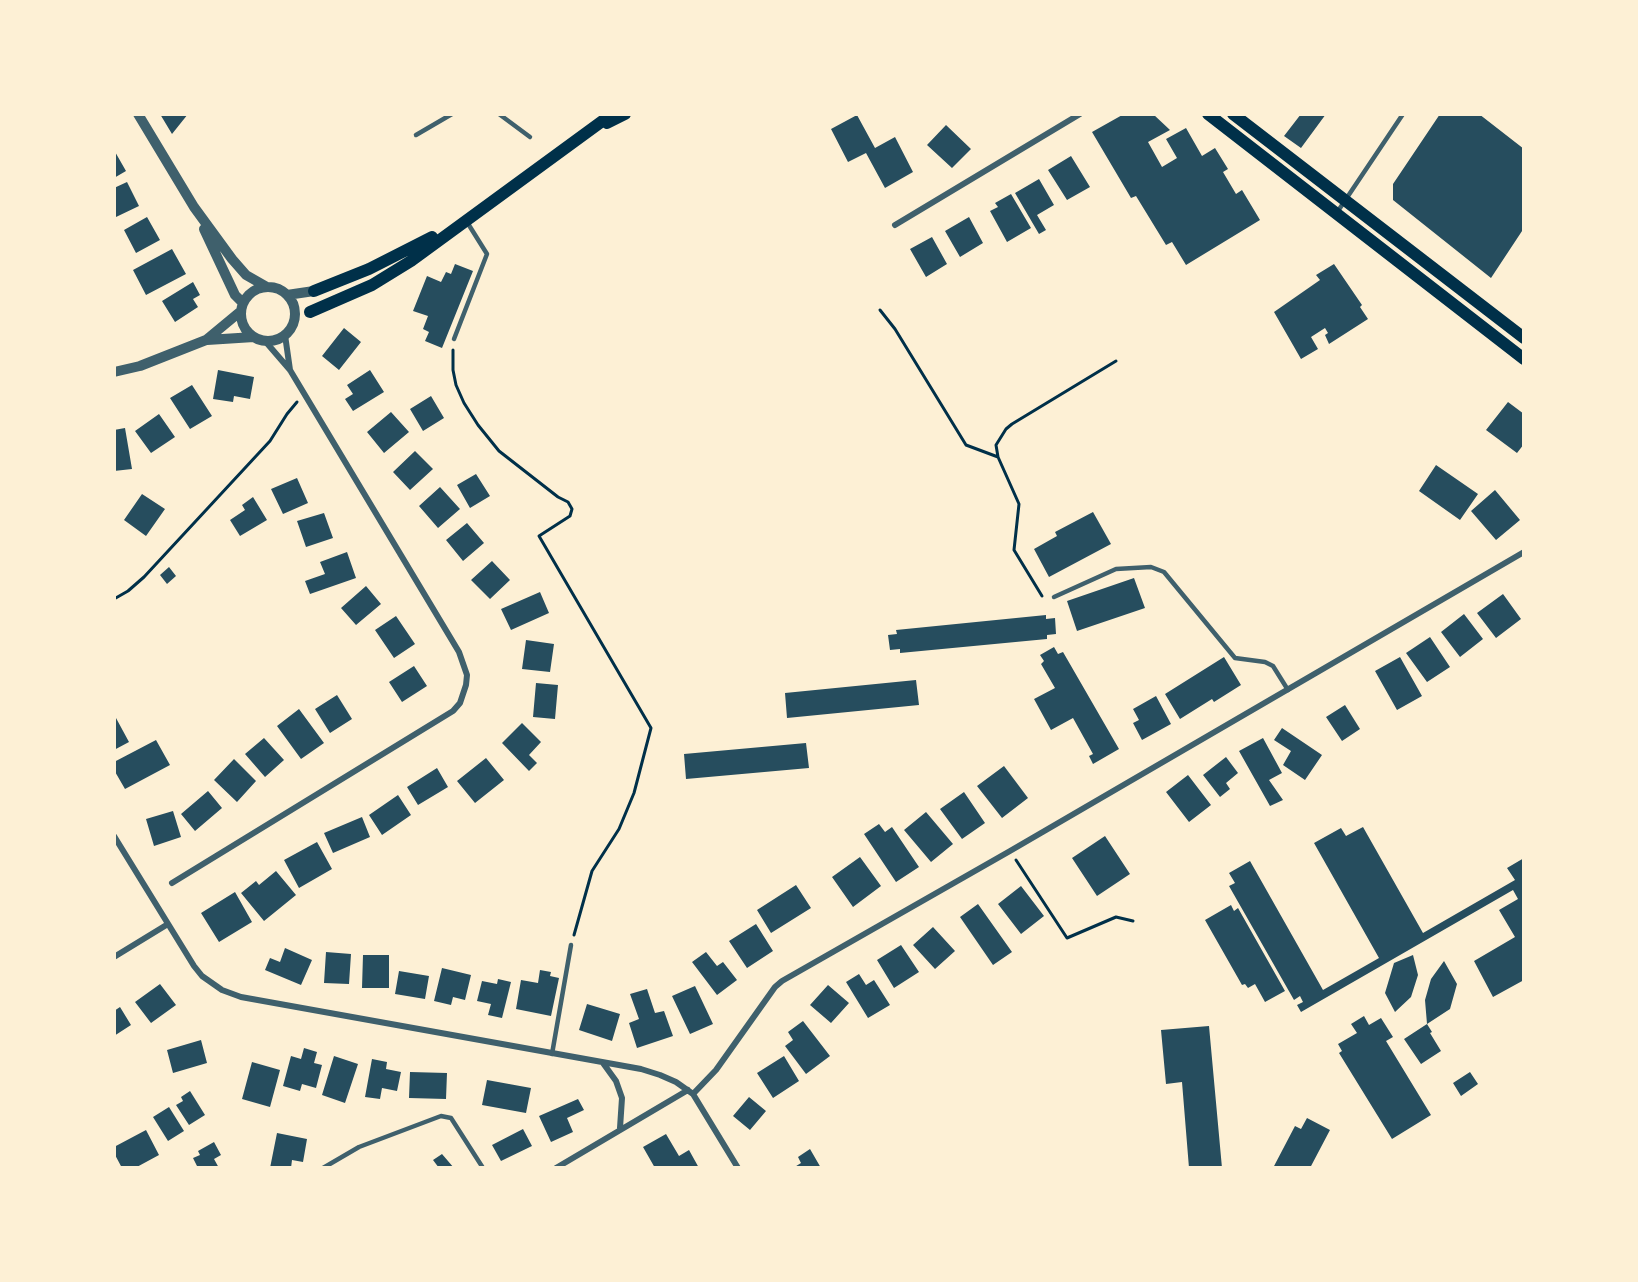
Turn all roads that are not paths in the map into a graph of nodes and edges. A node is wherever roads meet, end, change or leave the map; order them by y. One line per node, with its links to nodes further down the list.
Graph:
1 (138, 114): 14 (street)
2 (452, 114): 10 (lane)
3 (500, 114): 11 (lane)
4 (612, 114): 12 (main road)
5 (625, 114): 12 (main road)
6 (1080, 114): 17 (street)
7 (1208, 114): 15 (main road)
8 (1233, 114): 13 (main road)
9 (1403, 114): 13 (lane)
10 (416, 135)
11 (530, 137)
12 (582, 137): 16 (main road)
13 (1345, 200): 15 (lane); 24 (main road)
14 (194, 207): 18 (street); 21 (street)
15 (1337, 214): 28 (main road)
16 (465, 220): 19 (main road); 22 (main road); 26 (lane)
17 (895, 225)
18 (267, 287): 20 (street); 21 (street)
19 (314, 291): 20 (street)
20 (287, 295): 23 (street)
21 (242, 307): 25 (street); 27 (street)
22 (310, 312): 23 (street)
23 (288, 331): 25 (street); 29 (street)
24 (1524, 338)
25 (260, 339): 27 (street); 29 (street)
26 (454, 339)
27 (206, 340): 30 (street)
28 (1524, 359)
29 (290, 370): 35 (street)
30 (114, 372)
31 (1524, 552): 33 (street)
32 (1054, 597): 33 (lane)
33 (1288, 690): 41 (street)
34 (114, 836): 36 (street)
35 (172, 883)
36 (168, 924): 38 (street); 39 (street)
37 (571, 945): 39 (lane)
38 (114, 957)
39 (552, 1054): 40 (street)
40 (603, 1063): 41 (street); 42 (street)
41 (691, 1092): 42 (street); 46 (street)
42 (620, 1128): 45 (street)
43 (323, 1168): 44 (lane)
44 (483, 1168)
45 (556, 1168)
46 (738, 1168)

